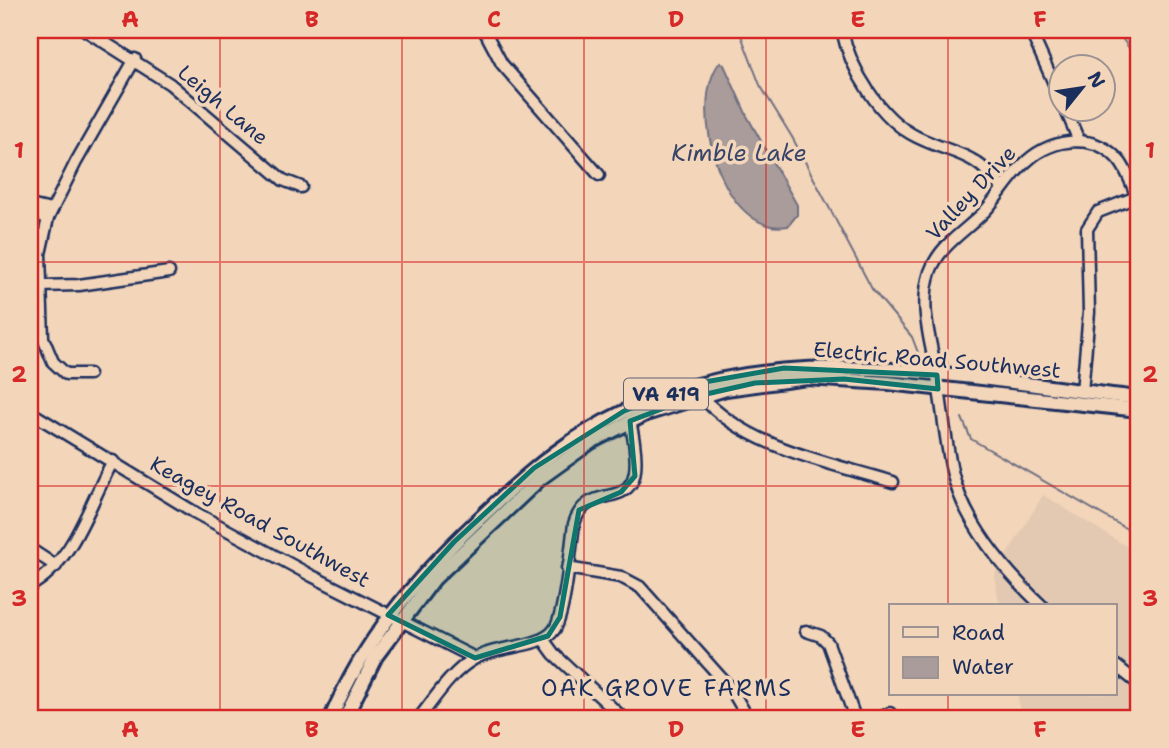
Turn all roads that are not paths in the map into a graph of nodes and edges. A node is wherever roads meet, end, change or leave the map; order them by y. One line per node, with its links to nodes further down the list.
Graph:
1 (85, 30): 5 (street, Leigh Lane)
2 (484, 30): 9 (street)
3 (842, 30): 11 (street)
4 (1030, 30): 6 (street)
5 (135, 59): 10 (street, Leigh Lane); 15 (street)
6 (1046, 66)
7 (1072, 122): 8 (street)
8 (1079, 141): 11 (street, Valley Drive); 12 (street)
9 (600, 175)
10 (301, 187)
11 (1002, 188): 19 (street, Valley Drive)
12 (1138, 196): 21 (street)
13 (30, 205): 15 (street)
14 (30, 213): 15 (street)
15 (50, 214): 17 (street)
16 (169, 272): 17 (street)
17 (40, 286): 18 (street)
18 (89, 374)
19 (937, 375): 20 (street, Valley Drive); 21 (main road, Electric Road Southwest / VA 419); 34 (main road, Electric Road Southwest / VA 419)
20 (937, 389): 22 (main road, Electric Road Southwest / VA 419); 24 (main road, Electric Road Southwest / VA 419); 33 (street, Valley Drive)
21 (1082, 392): 23 (main road, Electric Road Southwest / VA 419)
22 (700, 396): 26 (main road, Electric Road Southwest / VA 419); 28 (street)
23 (1139, 398)
24 (1139, 410)
25 (30, 412): 27 (street, Keagey Road Southwest)
26 (630, 421): 31 (street); 34 (main road, Electric Road Southwest / VA 419)
27 (113, 461): 30 (street); 34 (street, Keagey Road Southwest)
28 (893, 482)
29 (30, 549): 30 (street)
30 (56, 566): 32 (street)
31 (567, 568): 36 (street); 45 (street)
32 (30, 586)
33 (1040, 604)
34 (395, 617): 37 (street, Keagey Road Southwest); 41 (main road, Electric Road Southwest / VA 419); 42 (main road, Electric Road Southwest / VA 419)
35 (806, 631): 46 (street)
36 (543, 639): 37 (street); 44 (street)
37 (475, 658): 43 (street)
38 (1116, 666): 39 (street)
39 (1139, 684)
40 (890, 713): 47 (street)
41 (331, 718)
42 (345, 718)
43 (419, 718)
44 (623, 718)
45 (748, 718)
46 (855, 718)
47 (880, 718)

